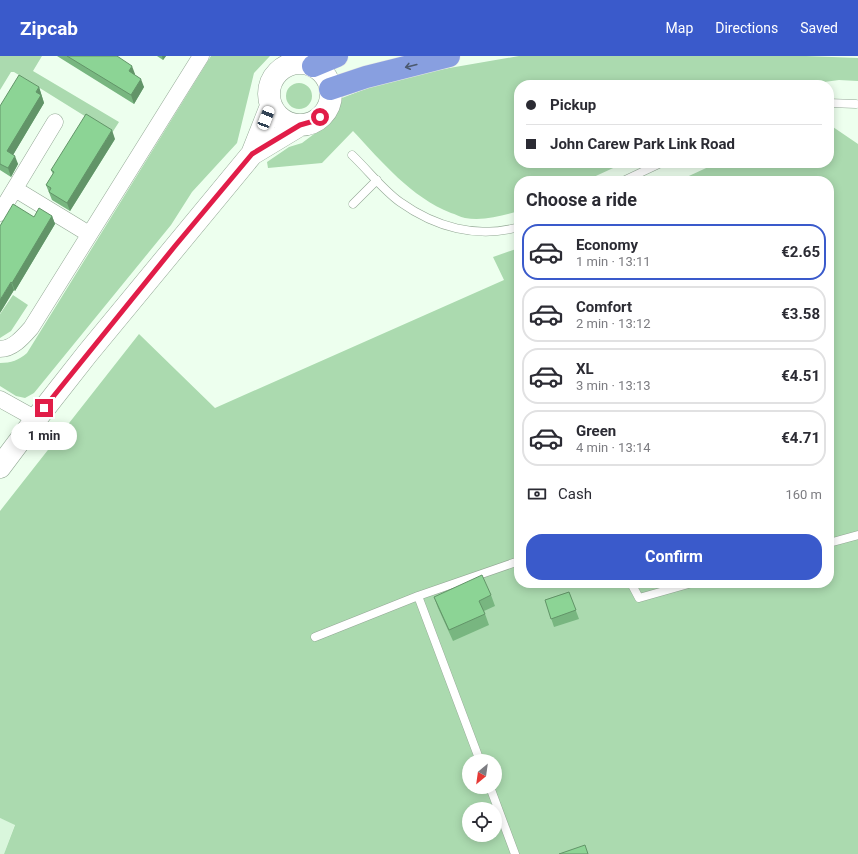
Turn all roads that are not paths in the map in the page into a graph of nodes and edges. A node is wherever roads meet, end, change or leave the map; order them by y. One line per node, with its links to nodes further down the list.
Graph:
1 (201, 56): 20 (street)
2 (337, 56): 4 (highway)
3 (449, 56): 5 (highway, one-way to 5)
4 (313, 66): 5 (main road); 8 (main road)
5 (330, 89): 10 (main road)
6 (834, 103): 7 (lane)
7 (856, 104)
8 (271, 106): 10 (main road); 11 (main road)
9 (55, 122): 16 (street)
10 (300, 125): 11 (main road)
11 (252, 154): 23 (main road)
12 (352, 155): 15 (lane)
13 (650, 168): 14 (lane)
14 (634, 176)
15 (377, 180): 17 (lane); 19 (lane)
16 (15, 189): 18 (street); 20 (street)
17 (353, 204)
18 (0, 213)
19 (514, 228)
20 (89, 234): 21 (street)
21 (0, 349)
22 (0, 399): 23 (street)
23 (36, 419): 24 (main road)
24 (0, 467)
25 (858, 535): 26 (lane)
26 (834, 542)
27 (514, 563): 30 (lane)
28 (634, 588): 29 (lane)
29 (674, 588)
30 (418, 596): 31 (lane); 32 (lane)
31 (315, 637)
32 (477, 754)
33 (493, 794): 34 (lane)
34 (515, 854)

